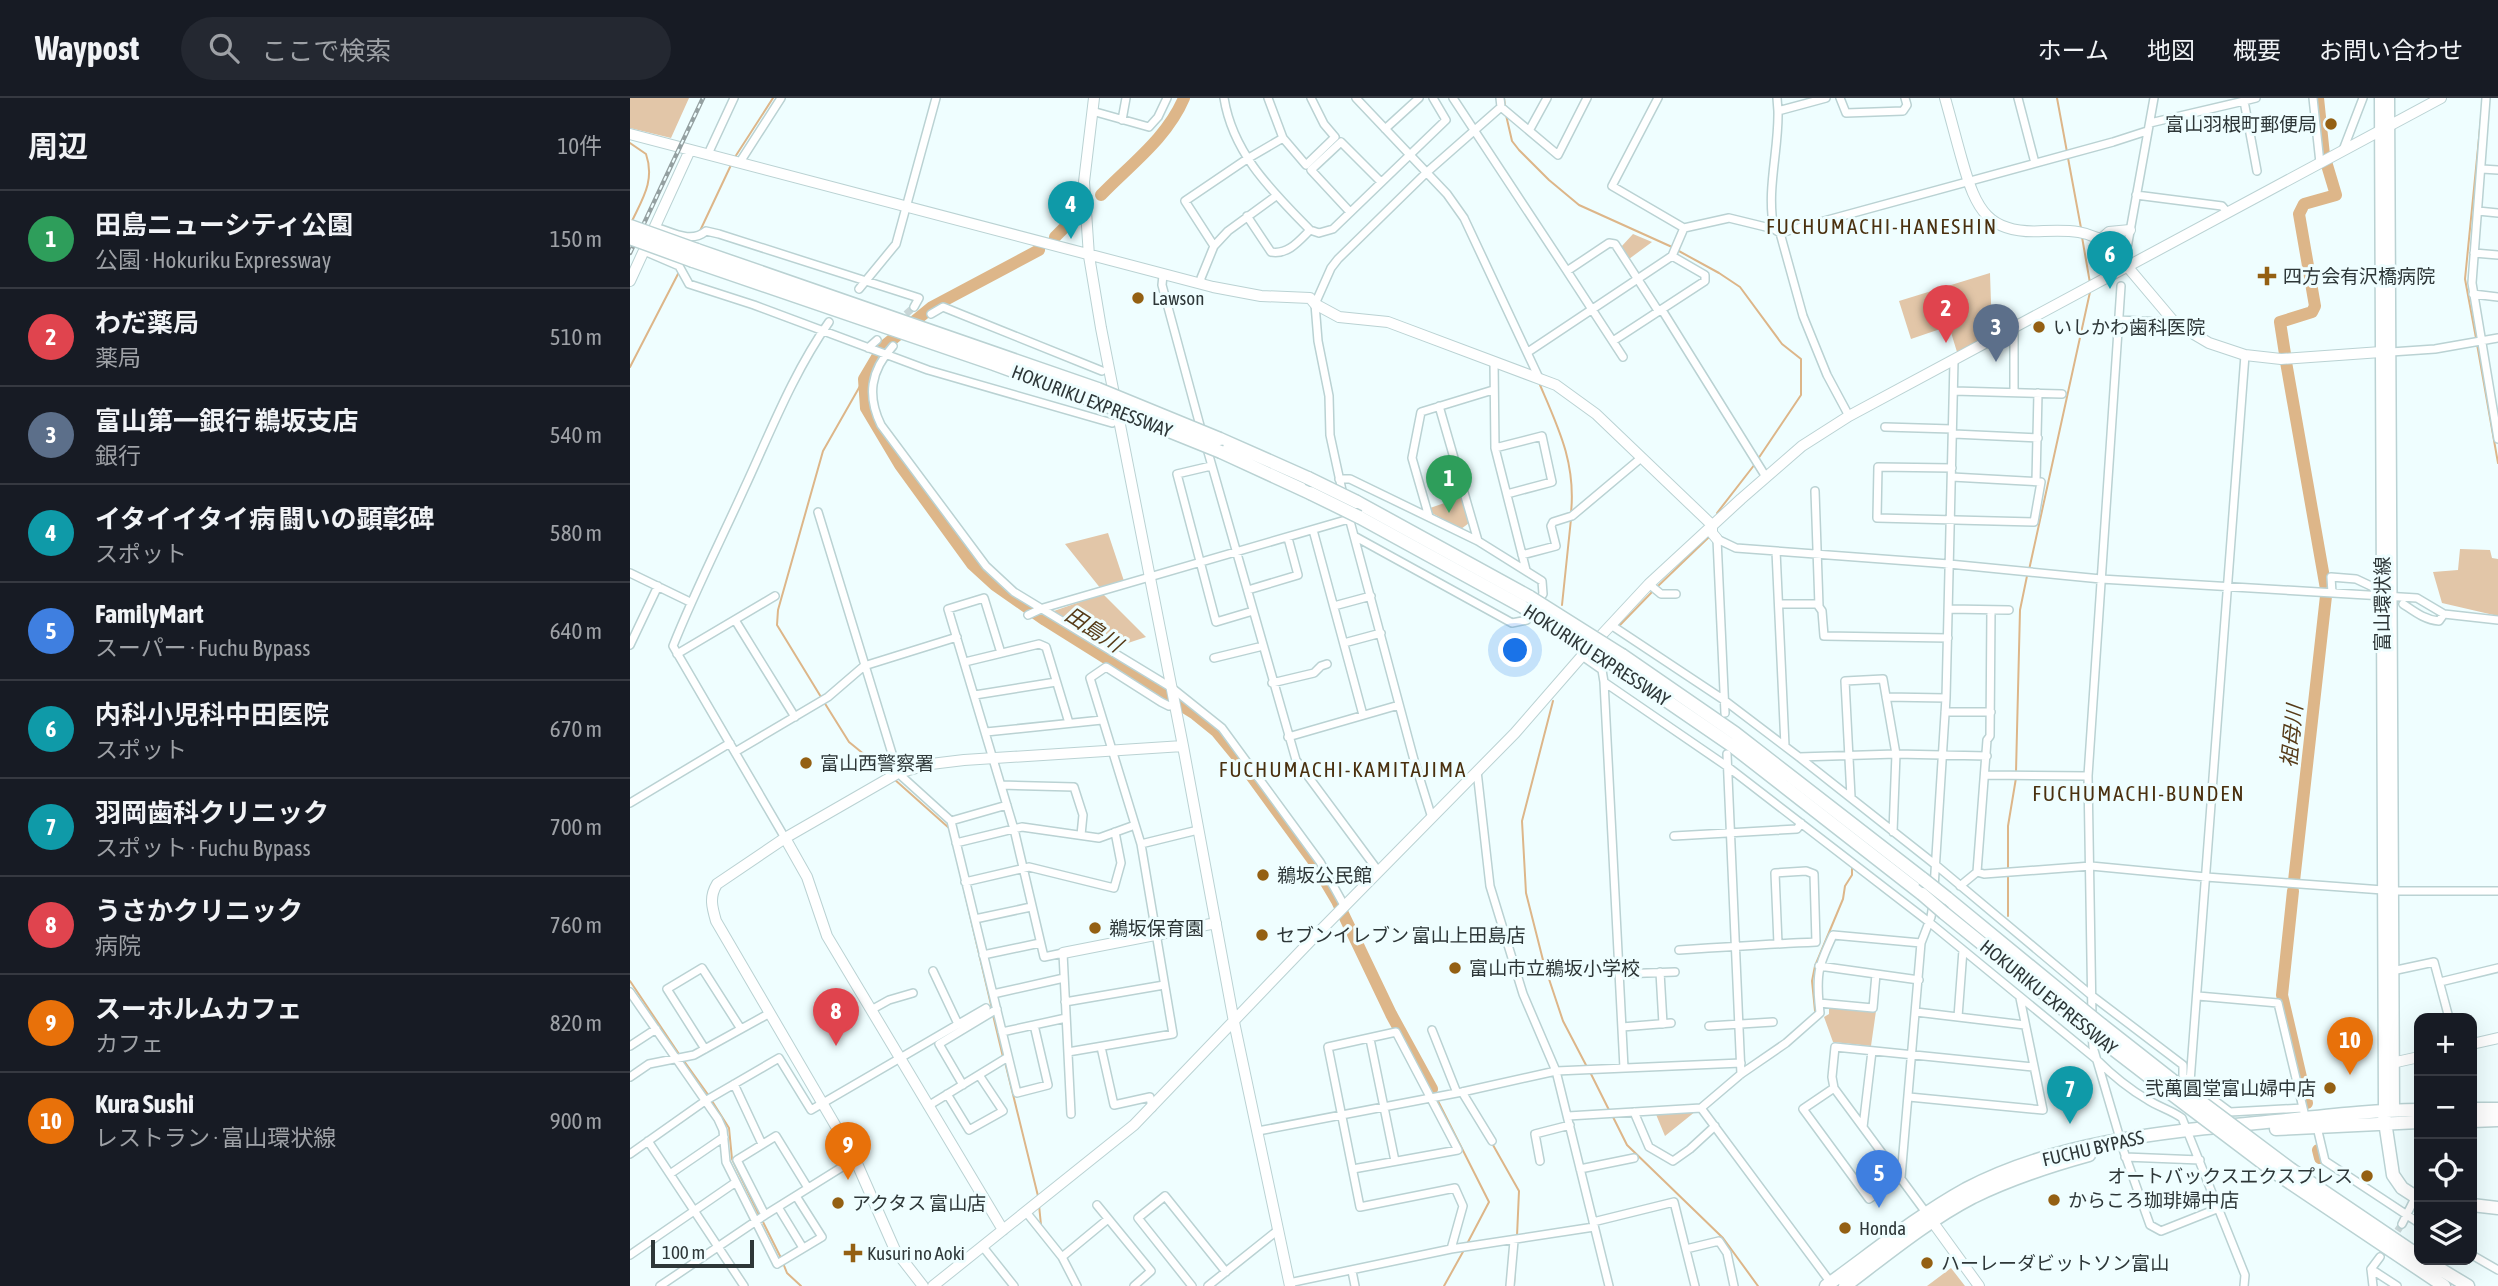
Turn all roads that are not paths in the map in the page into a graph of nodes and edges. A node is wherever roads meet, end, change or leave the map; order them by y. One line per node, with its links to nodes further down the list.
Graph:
1 (734, 98): 45 (street)
2 (781, 98): 48 (street)
3 (936, 98): 59 (street)
4 (1094, 98): 33 (street)
5 (1126, 98): 35 (street)
6 (1167, 98): 35 (street)
7 (1224, 98): 47 (street)
8 (1268, 98): 42 (street)
9 (1311, 98): 42 (street)
10 (1356, 98): 38 (street)
11 (1419, 98): 38 (street)
12 (1433, 98): 46 (street)
13 (1547, 98): 40 (street)
14 (1587, 98): 40 (street)
15 (1658, 98): 67 (street)
16 (1777, 98): 34 (street)
17 (1826, 98): 34 (street)
18 (1840, 98): 19 (street)
19 (1905, 98)
20 (1945, 98): 56 (street)
21 (2018, 98): 49 (street)
22 (2154, 98): 36 (street)
23 (2256, 98): 30 (street)
24 (2313, 98): 50 (street)
25 (2363, 98): 44 (street)
26 (2380, 98): 37 (main road, 富山環状線)
27 (2389, 98): 37 (main road, 富山環状線)
28 (2441, 98): 37 (street)
29 (2486, 98): 51 (street)
30 (2244, 99): 36 (street); 53 (street)
31 (1455, 100): 39 (street)
32 (1501, 102): 39 (street); 40 (street)
33 (1092, 111): 35 (street); 79 (street)
34 (1778, 111): 70 (street)
35 (1122, 120)
36 (2148, 127): 49 (street); 57 (street)
37 (2385, 128): 44 (street); 109 (main road, 富山環状線)
38 (1385, 129): 46 (street)
39 (1474, 129): 54 (street); 82 (street)
40 (1530, 130)
41 (630, 134): 43 (street)
42 (1283, 138): 47 (street)
43 (690, 150): 45 (street); 66 (street)
44 (2343, 150): 50 (street)
45 (708, 154): 48 (street)
46 (1409, 154): 54 (street); 55 (street)
47 (1247, 159): 58 (street); 73 (street)
48 (740, 162): 59 (street)
49 (2035, 163): 56 (street)
50 (2320, 163): 62 (street)
51 (2482, 169): 52 (street); 60 (street)
52 (2498, 170)
53 (2257, 171)
54 (1426, 173): 92 (street); 108 (street)
55 (1381, 182): 61 (street); 61 (street)
56 (1968, 182): 70 (street); 72 (street)
57 (2136, 195): 62 (street); 69 (street)
58 (1276, 196): 64 (street); 68 (street)
59 (907, 206): 79 (street); 86 (street)
60 (2477, 211): 63 (street); 76 (street)
61 (1350, 212): 68 (street)
62 (2228, 213): 81 (street)
63 (2498, 213)
64 (1247, 216): 68 (street); 73 (street)
65 (630, 226): 77 (highway, HOKURIKU EXPRESSWAY, bridge)
66 (655, 227): 75 (street); 86 (street)
67 (1684, 228): 70 (street); 80 (street)
68 (1310, 230)
69 (2130, 230): 72 (street); 74 (street)
70 (1777, 231): 123 (street)
71 (630, 238): 77 (highway, HOKURIKU EXPRESSWAY, bridge)
72 (2101, 239): 81 (street)
73 (1214, 246): 87 (street)
74 (2127, 248)
75 (644, 251): 85 (street); 101 (street)
76 (2474, 253): 78 (street); 90 (street)
77 (695, 255): 129 (highway, HOKURIKU EXPRESSWAY, bridge)
78 (2498, 255)
79 (1089, 256): 83 (street); 158 (street)
80 (1672, 256): 84 (street); 95 (street)
81 (2126, 267): 97 (street); 100 (street)
82 (1567, 271): 84 (street); 94 (street)
83 (1163, 275): 87 (street); 132 (street)
84 (1638, 279): 94 (street); 95 (street)
85 (630, 281)
86 (867, 281): 89 (street); 93 (street)
87 (1201, 284): 92 (street)
88 (2121, 286): 98 (street)
89 (859, 289)
90 (2473, 295): 91 (street); 105 (street)
91 (2498, 297)
92 (1315, 304): 114 (street); 136 (street)
93 (914, 307)
94 (1591, 308): 104 (street); 108 (street)
95 (1662, 310): 104 (street); 134 (street)
96 (931, 314): 115 (street)
97 (2170, 317): 98 (street); 111 (street)
98 (2118, 320): 159 (street)
99 (829, 322): 101 (street)
100 (2014, 328): 113 (street); 119 (street)
101 (823, 331): 107 (street); 170 (street)
102 (2498, 338): 105 (street)
103 (877, 340): 107 (street)
104 (1613, 341): 112 (street)
105 (2482, 341): 109 (street); 128 (street)
106 (893, 346): 110 (street)
107 (868, 348): 110 (street)
108 (1528, 352): 116 (street)
109 (2386, 352): 111 (street); 169 (main road, 富山環状線)
110 (886, 354): 124 (street); 176 (street)
111 (2245, 355): 162 (street)
112 (1623, 357)
113 (1954, 361): 118 (street); 123 (street)
114 (1494, 362): 116 (street); 117 (street)
115 (1102, 371)
116 (1539, 378): 131 (street)
117 (1493, 390): 122 (street); 130 (street)
118 (1954, 391): 119 (street); 126 (street)
119 (2014, 392): 120 (street)
120 (2038, 393): 121 (street); 127 (street)
121 (2062, 394)
122 (1439, 406): 141 (street); 149 (street)
123 (1849, 416): 134 (street)
124 (1112, 423)
125 (1885, 427): 126 (street)
126 (1953, 432): 127 (street); 133 (street)
127 (2038, 438): 137 (street)
128 (2498, 439)
129 (1220, 446): 142 (highway, HOKURIKU EXPRESSWAY, bridge); 171 (highway, HOKURIKU EXPRESSWAY, bridge)
130 (1495, 448): 139 (street); 139 (street)
131 (1642, 458): 144 (street); 153 (street)
132 (1211, 466): 150 (street); 154 (street)
133 (1952, 468): 135 (street); 143 (street)
134 (1766, 477): 144 (street)
135 (1952, 477): 137 (street); 143 (street)
136 (1339, 479): 141 (street); 142 (street)
137 (2036, 481): 143 (street)
138 (1815, 491): 152 (street)
139 (1507, 494): 153 (street)
140 (818, 512): 199 (street)
141 (1429, 517): 149 (street)
142 (1354, 518): 145 (street); 146 (street); 171 (highway, HOKURIKU EXPRESSWAY)
143 (1951, 519): 155 (street)
144 (1712, 525): 148 (street); 160 (street)
145 (1313, 530): 147 (street); 174 (street)
146 (1354, 536): 156 (street); 168 (street)
147 (1288, 538): 150 (street); 164 (street)
148 (1717, 539): 151 (street); 207 (street)
149 (1478, 541): 156 (street)
150 (1237, 551): 154 (street); 164 (street)
151 (1776, 551): 152 (street); 172 (street)
152 (1818, 554): 155 (street); 175 (street)
153 (1522, 555): 156 (street)
154 (1200, 562): 158 (street); 180 (street)
155 (1949, 564): 159 (street); 177 (street)
156 (1526, 570)
157 (630, 573): 161 (street)
158 (1150, 577): 176 (street); 203 (street)
159 (2101, 579): 162 (street); 235 (street)
160 (1649, 584): 166 (street); 185 (street)
161 (658, 586): 170 (street); 190 (street)
162 (2228, 587): 165 (street); 259 (street)
163 (2373, 587): 165 (street)
164 (1248, 590): 180 (street)
165 (2332, 593): 169 (street)
166 (1676, 594)
167 (775, 596): 183 (street)
168 (1371, 596): 174 (street); 186 (street)
169 (2387, 596): 181 (street); 262 (main road, 富山環状線)
170 (690, 601): 193 (street)
171 (1527, 602): 196 (highway, HOKURIKU EXPRESSWAY, bridge)
172 (1780, 604): 175 (street); 221 (street)
173 (2403, 604): 181 (street)
174 (1334, 606): 189 (street)
175 (1819, 606): 188 (street)
176 (1043, 608): 182 (street); 203 (street)
177 (1949, 610): 178 (street); 188 (street)
178 (1991, 610): 179 (street); 211 (street)
179 (2009, 610)
180 (1253, 611): 191 (street)
181 (2444, 614): 184 (street)
182 (1028, 615)
183 (735, 620): 193 (street); 214 (street)
184 (2498, 620)
185 (1611, 625): 194 (street); 207 (street)
186 (1381, 632): 189 (street); 209 (street)
187 (957, 637): 192 (street); 197 (street); 199 (street)
188 (1948, 638): 206 (street)
189 (1344, 643): 213 (street)
190 (630, 646)
191 (1263, 646): 195 (street); 202 (street)
192 (1001, 653): 197 (street); 200 (street)
193 (677, 654): 219 (street)
194 (1581, 656): 201 (street); 232 (street)
195 (1214, 658)
196 (1619, 660): 343 (highway, HOKURIKU EXPRESSWAY, bridge); 343 (highway, HOKURIKU EXPRESSWAY, bridge)
197 (965, 662): 204 (street)
198 (1327, 664): 202 (street)
199 (864, 666): 214 (street); 233 (street)
200 (1056, 682): 204 (street); 216 (street)
201 (1604, 682): 231 (street); 284 (street)
202 (1272, 683): 218 (street)
203 (1172, 688): 208 (street); 265 (street)
204 (975, 695): 217 (street)
205 (1886, 696): 206 (street); 225 (street); 226 (street)
206 (1946, 698): 210 (street)
207 (1724, 700): 212 (street); 221 (street)
208 (1175, 705): 215 (street); 220 (street)
209 (1399, 705): 213 (street); 240 (street)
210 (1945, 712): 211 (street); 227 (street)
211 (1991, 712): 228 (street)
212 (1725, 713)
213 (1363, 715): 218 (street)
214 (795, 717): 223 (street)
215 (1102, 720): 216 (street); 222 (street)
216 (1069, 723): 217 (street)
217 (986, 732): 230 (street)
218 (1287, 737): 257 (street)
219 (730, 743): 223 (street); 238 (street)
220 (1183, 746): 222 (street); 245 (street)
221 (1785, 746): 229 (street)
222 (1112, 751): 230 (street); 243 (street)
223 (735, 752): 251 (street)
224 (1727, 754): 231 (street)
225 (1896, 754): 226 (street); 227 (street); 247 (street)
226 (1848, 755): 229 (street); 237 (street)
227 (1942, 755): 228 (street); 254 (street)
228 (1987, 756): 234 (street)
229 (1799, 757): 237 (street)
230 (993, 759): 233 (street); 236 (street)
231 (1728, 767): 242 (street); 248 (street)
232 (1477, 771): 240 (street); 336 (street)
233 (898, 774): 241 (street); 251 (street)
234 (1986, 775): 235 (street); 258 (street)
235 (2088, 776): 255 (street)
236 (1001, 786): 239 (street); 249 (street)
237 (1851, 797): 247 (street)
238 (630, 803)
239 (1007, 805): 241 (street); 244 (street)
240 (1432, 818): 257 (street)
241 (951, 821): 252 (street)
242 (1801, 823): 248 (street); 267 (street)
243 (1135, 825): 246 (street); 253 (street)
244 (1014, 829): 249 (street); 252 (street); 256 (street)
245 (1198, 830): 253 (street); 268 (street)
246 (1115, 832): 249 (street); 256 (street)
247 (1893, 832): 254 (street)
248 (1731, 833): 250 (street); 273 (street)
249 (1081, 835)
250 (1674, 836)
251 (785, 838): 300 (street); 302 (street)
252 (956, 843): 260 (street)
253 (1141, 844): 269 (street)
254 (1937, 866): 261 (street); 267 (street)
255 (2088, 868): 258 (street); 259 (street); 293 (street)
256 (1023, 869): 260 (street); 264 (street)
257 (1379, 872): 265 (street)
258 (1977, 872): 261 (street)
259 (2206, 877): 262 (street); 294 (street)
260 (965, 882): 266 (street)
261 (1961, 886): 293 (street)
262 (2388, 891): 263 (street); 281 (main road, 富山環状線); 363 (main road, 富山環状線)
263 (2498, 891)
264 (1031, 907): 266 (street); 270 (street)
265 (1342, 909): 306 (street)
266 (975, 919): 277 (street)
267 (1929, 922): 271 (street); 275 (street)
268 (1216, 923): 269 (street); 306 (street)
269 (1156, 935): 276 (street); 289 (street)
270 (1041, 943): 276 (street); 277 (street)
271 (1921, 943): 278 (street); 287 (street)
272 (1778, 944): 272 (street); 273 (street)
273 (1736, 946): 274 (street); 309 (street)
274 (1679, 950)
275 (1963, 950): 295 (street); 304 (street)
276 (1063, 953): 286 (street)
277 (984, 955): 291 (street)
278 (1819, 966): 285 (street); 297 (street)
279 (2498, 968): 288 (street)
280 (933, 971): 308 (street)
281 (2392, 971): 288 (street); 333 (main road, 富山環状線)
282 (1660, 972): 283 (street); 284 (street); 313 (street)
283 (1675, 972)
284 (1619, 974): 313 (street)
285 (1876, 974): 287 (street); 297 (street)
286 (1064, 978): 291 (street); 296 (street)
287 (1919, 980): 301 (street)
288 (2440, 982): 303 (street)
289 (1164, 985): 296 (street); 322 (street)
290 (913, 993): 300 (street)
291 (993, 993): 299 (street)
292 (631, 995): 314 (street)
293 (2091, 995): 331 (street); 340 (street)
294 (2198, 996): 340 (street); 359 (street)
295 (2020, 997): 311 (street); 331 (street)
296 (1065, 1002): 305 (street)
297 (1819, 1003): 337 (street)
298 (986, 1008): 308 (street)
299 (997, 1009): 317 (street); 342 (street)
300 (871, 1010): 328 (street)
301 (1916, 1012): 304 (street); 326 (street)
302 (770, 1013): 315 (street); 350 (street)
303 (2448, 1013)
304 (1958, 1017): 311 (street)
305 (1066, 1018): 310 (street); 325 (street)
306 (1234, 1022): 353 (street); 371 (street)
307 (1773, 1022): 309 (street)
308 (958, 1024): 328 (street)
309 (1740, 1024): 312 (street); 332 (street)
310 (1034, 1025): 317 (street); 327 (street)
311 (2025, 1025): 334 (street)
312 (1709, 1026)
313 (1622, 1027): 335 (street)
314 (656, 1029): 321 (street); 330 (street)
315 (741, 1029): 323 (street); 323 (street)
316 (1432, 1030): 345 (street)
317 (1002, 1032): 327 (street)
318 (2498, 1038): 320 (street)
319 (1370, 1039): 347 (street); 352 (street); 361 (street)
320 (2477, 1043)
321 (630, 1046)
322 (1101, 1046): 325 (street); 353 (street)
323 (705, 1049): 330 (street)
324 (1872, 1051): 326 (street); 344 (street); 369 (street)
325 (1068, 1052): 360 (street)
326 (1912, 1054): 334 (street); 348 (street)
327 (1008, 1057): 338 (street)
328 (898, 1058): 350 (street); 351 (street)
329 (2414, 1058): 333 (street)
330 (677, 1059): 339 (street); 349 (street)
331 (2096, 1059): 372 (street); 377 (street)
332 (1741, 1063): 335 (street); 337 (street)
333 (2392, 1063): 363 (main road, 富山環状線)
334 (2033, 1067): 348 (street)
335 (1624, 1068): 336 (street)
336 (1556, 1071): 345 (street); 362 (street)
337 (1741, 1074): 354 (street)
338 (979, 1075): 342 (street); 346 (street)
339 (630, 1077)
340 (2190, 1082): 359 (street)
341 (734, 1084): 349 (street); 350 (street); 376 (street)
342 (963, 1085): 346 (street)
343 (2169, 1085): 386 (highway, HOKURIKU EXPRESSWAY, bridge)
344 (1833, 1088): 369 (street); 388 (street)
345 (1460, 1093): 347 (street); 374 (street)
346 (947, 1094): 351 (street)
347 (1431, 1097): 352 (street); 382 (street)
348 (1909, 1097): 388 (street)
349 (705, 1101): 373 (street); 375 (street)
350 (822, 1103): 380 (street)
351 (928, 1106): 409 (street)
352 (1384, 1107): 361 (street); 382 (street)
353 (1152, 1108): 400 (street)
354 (1701, 1108): 357 (street); 368 (street)
355 (2477, 1109): 356 (highway)
356 (2498, 1109)
357 (1634, 1112): 362 (street); 368 (street)
358 (2414, 1112): 363 (highway)
359 (2304, 1113): 363 (highway, FUCHU BYPASS); 372 (highway, FUCHU BYPASS)
360 (1071, 1114)
361 (1342, 1115): 371 (street); 384 (street)
362 (1568, 1116): 367 (street)
363 (2389, 1120): 366 (highway); 370 (highway, FUCHU BYPASS); 392 (highway)
364 (2477, 1121): 365 (highway)
365 (2498, 1121)
366 (2414, 1122)
367 (1570, 1125): 383 (street); 385 (street)
368 (1714, 1126): 427 (street)
369 (1863, 1127): 388 (street)
370 (2317, 1127): 372 (highway, FUCHU BYPASS); 402 (street)
371 (1258, 1132): 410 (street)
372 (2189, 1133): 377 (highway, FUCHU BYPASS); 381 (street)
373 (723, 1137): 387 (street); 389 (street)
374 (1492, 1140)
375 (648, 1141): 378 (street); 387 (street)
376 (762, 1144): 390 (street); 401 (street)
377 (2123, 1147): 381 (street); 397 (street); 403 (highway, FUCHU BYPASS)
378 (630, 1154)
379 (1634, 1158): 385 (street)
380 (855, 1159): 390 (street); 431 (street)
381 (2200, 1160): 397 (street)
382 (1395, 1161): 384 (street)
383 (1540, 1161)
384 (1353, 1169): 415 (street)
385 (1580, 1169): 408 (street)
386 (2286, 1173): 417 (highway, HOKURIKU EXPRESSWAY); 448 (highway, HOKURIKU EXPRESSWAY)
387 (670, 1174): 399 (street)
388 (1901, 1177): 403 (street)
389 (736, 1182): 399 (street); 406 (street)
390 (808, 1188): 391 (street)
391 (796, 1196): 396 (street); 414 (street)
392 (2414, 1196)
393 (2415, 1202): 402 (street)
394 (1097, 1205): 404 (street)
395 (2477, 1206): 398 (highway)
396 (778, 1207): 401 (street); 414 (street)
397 (2219, 1208): 445 (street)
398 (2498, 1208)
399 (694, 1211): 412 (street); 418 (street)
400 (1026, 1212): 409 (street); 420 (street)
401 (765, 1214): 406 (street)
402 (2407, 1215): 405 (street); 407 (street)
403 (1929, 1218): 427 (highway, FUCHU BYPASS); 443 (highway, FUCHU BYPASS); 444 (street)
404 (1108, 1219): 420 (street); 435 (street)
405 (2414, 1220)
406 (756, 1221): 412 (street); 414 (street)
407 (2402, 1224)
408 (1593, 1225): 411 (street); 416 (street); 440 (street)
409 (1003, 1230): 413 (street)
410 (1278, 1230): 426 (street); 429 (street)
411 (1514, 1241): 415 (street); 439 (street)
412 (718, 1246): 428 (street); 430 (street)
413 (983, 1247): 432 (street); 433 (street)
414 (803, 1248)
415 (1451, 1249): 425 (street)
416 (1686, 1249): 441 (street); 442 (street)
417 (2414, 1253)
418 (630, 1255)
419 (2380, 1256): 423 (street)
420 (1062, 1257): 434 (street)
421 (2477, 1258): 424 (street)
422 (2433, 1265): 449 (highway)
423 (2371, 1269): 446 (street); 447 (street)
424 (2498, 1270)
425 (1352, 1271): 429 (street); 438 (street)
426 (1226, 1272): 436 (street); 437 (street)
427 (1829, 1284)
428 (741, 1285)
429 (1289, 1285)
430 (660, 1286)
431 (923, 1286)
432 (933, 1286)
433 (1014, 1286)
434 (1077, 1286)
435 (1133, 1286)
436 (1192, 1286)
437 (1209, 1286)
438 (1355, 1286)
439 (1510, 1286)
440 (1609, 1286)
441 (1695, 1286)
442 (1734, 1286)
443 (1845, 1286)
444 (1979, 1286)
445 (2244, 1286)
446 (2373, 1286)
447 (2397, 1286)
448 (2444, 1286)
449 (2468, 1286)

